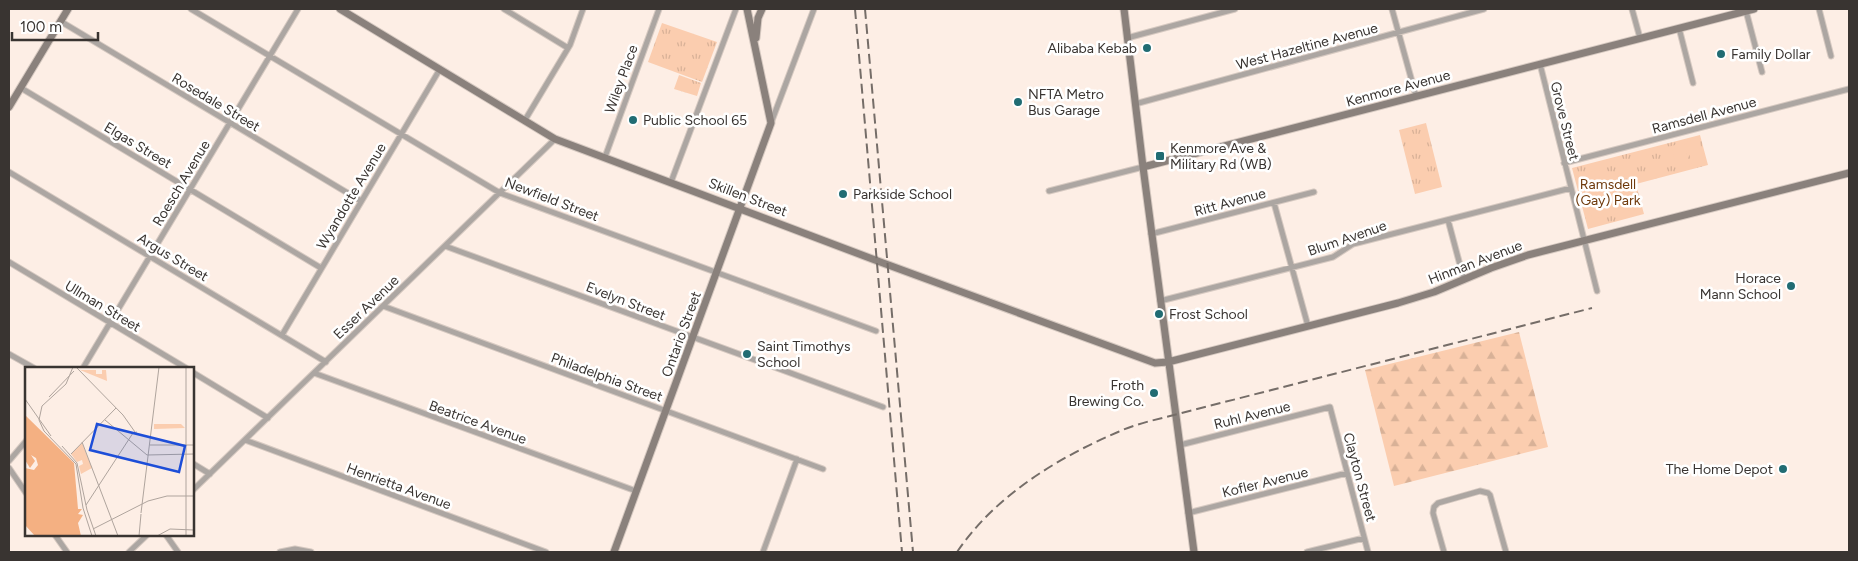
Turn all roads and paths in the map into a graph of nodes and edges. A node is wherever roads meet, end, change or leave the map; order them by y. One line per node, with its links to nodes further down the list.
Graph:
1 (68, 9): 20 (street)
2 (192, 9): 26 (street, Newfield Street)
3 (298, 9): 26 (street, Roesch Avenue)
4 (340, 9): 30 (street, Skillen Street)
5 (504, 9): 25 (street)
6 (583, 9): 25 (street)
7 (659, 9): 43 (street, Wiley Place)
8 (736, 9): 48 (street)
9 (747, 9): 28 (street)
10 (762, 9): 28 (street)
11 (814, 9): 40 (street, Ontario Street)
12 (1124, 9): 23 (street)
13 (1235, 9): 23 (street)
14 (1392, 9): 22 (street)
15 (1484, 9): 22 (street, West Hazeltine Avenue)
16 (1632, 9): 24 (street)
17 (1754, 9): 19 (street, Kenmore Avenue)
18 (1819, 9): 27 (street)
19 (1746, 11): 21 (street, Kenmore Avenue); 31 (street)
20 (60, 21): 33 (street); 39 (street, Rosedale Street)
21 (1679, 28): 24 (street, Kenmore Avenue); 32 (street)
22 (1399, 32): 35 (street); 36 (street, West Hazeltine Avenue)
23 (1127, 38): 36 (street)
24 (1640, 38): 29 (street, Kenmore Avenue)
25 (568, 48): 38 (street)
26 (270, 56): 39 (street, Roesch Avenue); 41 (street, Newfield Street)
27 (1831, 56)
28 (758, 58): 40 (street)
29 (1540, 64): 35 (street, Kenmore Avenue); 44 (street, Grove Street)
30 (440, 69): 38 (street, Skillen Street); 41 (street, Wyandotte Avenue)
31 (1762, 72)
32 (1693, 83)
33 (20, 88): 37 (street); 50 (street, Elgas Street)
34 (1849, 89): 44 (street, Ramsdell Avenue)
35 (1416, 96): 45 (street, Kenmore Avenue)
36 (1135, 104): 45 (street)
37 (9, 107)
38 (525, 120): 42 (street, Skillen Street)
39 (230, 123): 50 (street, Roesch Avenue); 54 (street, Rosedale Street)
40 (771, 123): 56 (street, Ontario Street)
41 (401, 134): 53 (street, Newfield Street); 54 (street, Wyandotte Avenue)
42 (555, 139): 43 (street, Skillen Street); 53 (street, Esser Avenue)
43 (605, 157): 48 (street, Skillen Street)
44 (1564, 163): 49 (street, Grove Street)
45 (1142, 167): 51 (street, Kenmore Avenue); 58 (street)
46 (9, 172): 61 (street, Argus Street)
47 (1849, 173): 59 (street, Hinman Avenue)
48 (671, 182): 56 (street, Skillen Street)
49 (1570, 188): 57 (street, Blum Avenue); 59 (street, Grove Street)
50 (190, 190): 61 (street, Roesch Avenue); 64 (street, Elgas Street)
51 (1049, 191)
52 (1314, 192): 55 (street, Ritt Avenue)
53 (500, 193): 60 (street, Esser Avenue); 65 (street, Newfield Street)
54 (361, 201): 64 (street, Wyandotte Avenue)
55 (1274, 202): 58 (street, Ritt Avenue); 63 (street)
56 (741, 208): 65 (street, Ontario Street); 77 (street, Skillen Street)
57 (1448, 220): 63 (street, Blum Avenue); 66 (street)
58 (1152, 234): 68 (street)
59 (1584, 241): 66 (street, Hinman Avenue); 67 (street, Grove Street)
60 (445, 246): 69 (street, Esser Avenue); 74 (street, Evelyn Street)
61 (150, 256): 70 (street, Roesch Avenue); 73 (street, Argus Street)
62 (9, 262): 70 (street, Ullman Street)
63 (1292, 267): 68 (street, Blum Avenue); 71 (street)
64 (321, 268): 73 (street, Wyandotte Avenue)
65 (717, 273): 72 (street, Newfield Street); 74 (street, Ontario Street)
66 (1464, 280): 71 (street, Hinman Avenue)
67 (1597, 291)
68 (1160, 301): 77 (street)
69 (383, 306): 76 (street, Esser Avenue); 85 (street, Philadelphia Street)
70 (110, 323): 79 (street, Roesch Avenue); 80 (street, Ullman Street)
71 (1308, 326): 77 (street, Hinman Avenue)
72 (876, 332)
73 (282, 335): 76 (street, Argus Street)
74 (693, 338): 84 (street, Evelyn Street); 85 (street, Ontario Street)
75 (9, 354): 78 (street)
76 (326, 362): 82 (street, Esser Avenue)
77 (1168, 362): 89 (street)
78 (32, 367)
79 (84, 367)
80 (184, 367)
81 (194, 373): 86 (street)
82 (314, 373): 86 (street, Esser Avenue); 98 (street, Beatrice Avenue)
83 (1330, 407): 89 (street, Ruhl Avenue); 95 (street, Clayton Street)
84 (883, 408)
85 (666, 411): 90 (street, Philadelphia Street); 98 (street, Ontario Street)
86 (268, 418): 87 (street, Esser Avenue)
87 (245, 440): 96 (street, Esser Avenue); 110 (street, Henrietta Avenue)
88 (25, 442): 91 (street)
89 (1180, 445): 100 (street)
90 (797, 459): 94 (street, Philadelphia Street); 112 (street)
91 (9, 461)
92 (194, 464): 96 (street)
93 (9, 468): 99 (street)
94 (824, 469)
95 (1347, 473): 100 (street, Kofler Avenue); 104 (street, Clayton Street)
96 (210, 474): 97 (street, Esser Avenue)
97 (194, 489)
98 (636, 491): 111 (street, Ontario Street)
99 (25, 492)
100 (1188, 513): 113 (street)
101 (56, 536): 105 (street)
102 (145, 536): 106 (street)
103 (167, 536): 107 (street)
104 (1364, 538): 114 (street); 115 (street, Clayton Street)
105 (66, 552)
106 (129, 552)
107 (178, 552)
108 (280, 552): 109 (street)
109 (311, 552)
110 (546, 552)
111 (614, 552)
112 (763, 552)
113 (1194, 552)
114 (1307, 552)
115 (1368, 552)
116 (1444, 552): 117 (street)
117 (1506, 552)

